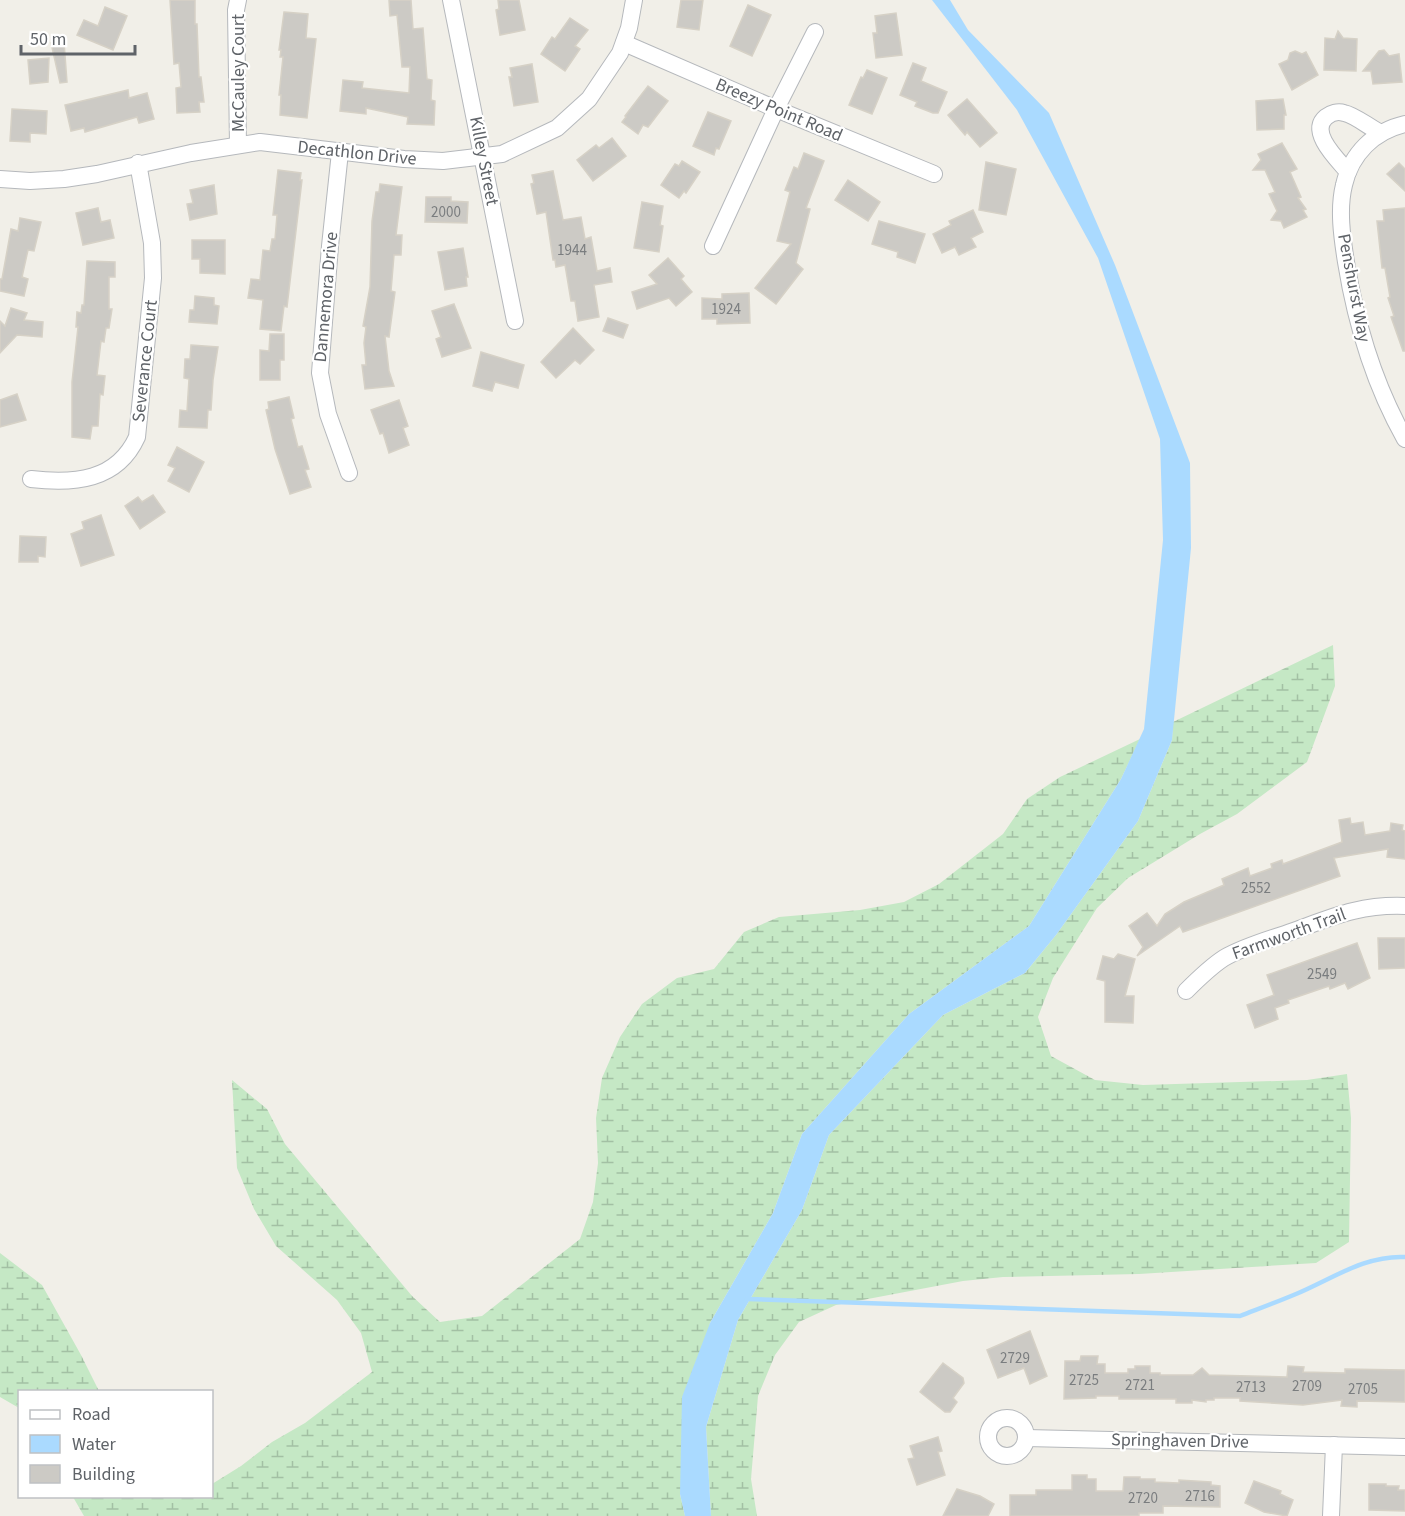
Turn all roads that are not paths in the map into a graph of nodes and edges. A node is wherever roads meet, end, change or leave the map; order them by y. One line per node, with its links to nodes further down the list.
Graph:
1 (238, 0): 9 (street, McCauley Court)
2 (451, 0): 11 (street, Killey Street)
3 (634, 0): 5 (street, Decathlon Drive)
4 (815, 32): 6 (street)
5 (624, 44): 6 (street, Breezy Point Road); 11 (street, Decathlon Drive)
6 (776, 109): 14 (street, Breezy Point Road); 16 (street)
7 (1405, 124): 8 (street, Penshurst Way)
8 (1381, 133): 13 (street, Penshurst Way); 13 (street)
9 (238, 145): 10 (street, Decathlon Drive); 12 (street, Decathlon Drive)
10 (340, 152): 11 (street, Decathlon Drive); 19 (street, Dannemora Drive)
11 (483, 156): 17 (street, Killey Street)
12 (138, 163): 15 (street, Decathlon Drive); 20 (street, Severance Court)
13 (1348, 172): 18 (street, Penshurst Way)
14 (934, 174)
15 (0, 179)
16 (713, 246)
17 (515, 321)
18 (1405, 439)
19 (349, 473)
20 (31, 479)
21 (1405, 906): 22 (street, Farmworth Trail)
22 (1186, 992)
23 (1026, 1438): 24 (street, Springhaven Drive)
24 (1334, 1445): 25 (street, Springhaven Drive); 26 (street)
25 (1405, 1447)
26 (1331, 1516)

